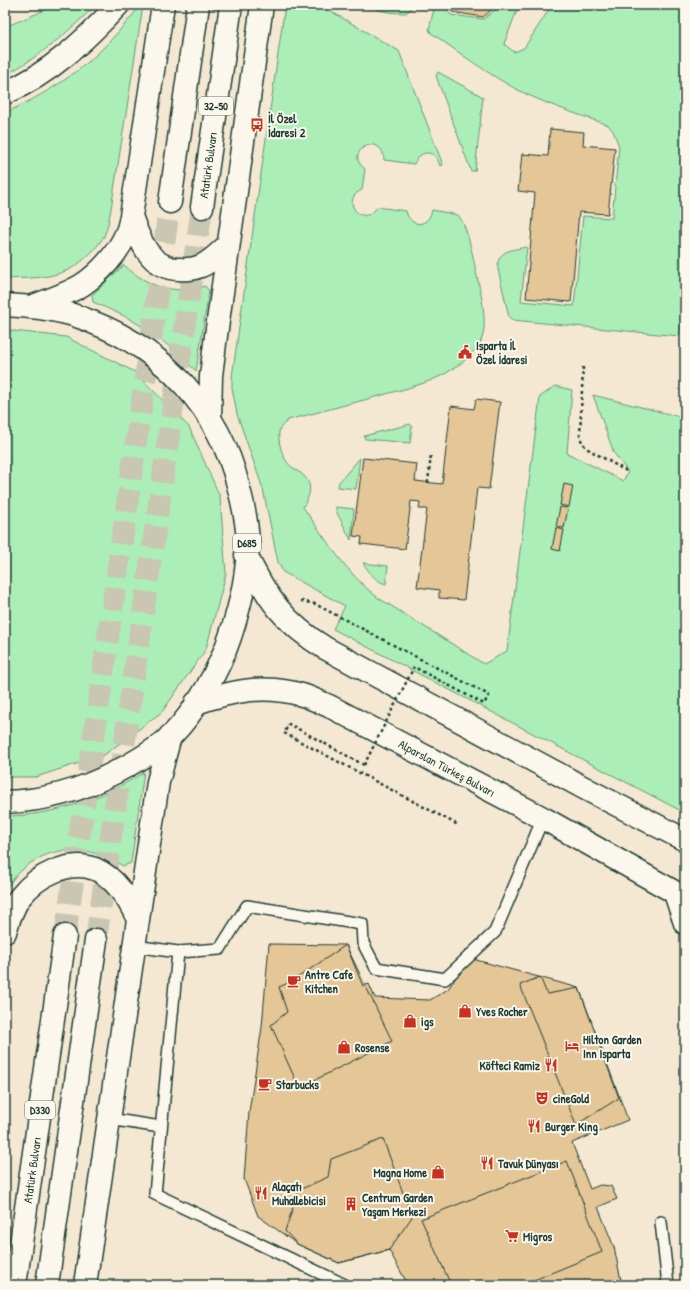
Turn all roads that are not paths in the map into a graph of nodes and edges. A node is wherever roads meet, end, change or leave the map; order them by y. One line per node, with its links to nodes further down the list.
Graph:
1 (118, 5): 6 (main road)
2 (163, 5): 9 (main road)
3 (198, 5): 7 (main road, 32-50)
4 (231, 5): 8 (main road, Atatürk Bulvarı / 32-50)
5 (262, 5): 10 (main road)
6 (5, 93)
7 (170, 202)
8 (202, 207)
9 (131, 216): 10 (main road); 12 (main road)
10 (228, 246): 13 (main road)
11 (5, 305): 12 (main road, D685)
12 (33, 306): 13 (main road, D685)
13 (210, 417): 14 (main road, D685)
14 (246, 555): 15 (main road, D685); 19 (main road, D685)
15 (196, 703): 16 (main road, D685); 18 (main road, Alparslan Türkeş Bulvarı)
16 (170, 736): 17 (main road, D685); 21 (main road)
17 (5, 802)
18 (544, 818): 20 (main road, Alparslan Türkeş Bulvarı); 27 (lane)
19 (685, 840)
20 (680, 896): 22 (main road)
21 (138, 919): 23 (main road); 26 (main road)
22 (685, 923)
23 (5, 932)
24 (65, 936): 31 (main road, Atatürk Bulvarı / D330)
25 (96, 940): 32 (main road, D330)
26 (134, 946): 27 (lane); 28 (main road)
27 (178, 952): 29 (lane)
28 (108, 1119): 29 (lane); 33 (main road)
29 (161, 1127): 34 (lane)
30 (661, 1222): 35 (lane)
31 (16, 1285)
32 (47, 1285)
33 (84, 1285)
34 (345, 1285)
35 (668, 1285)

